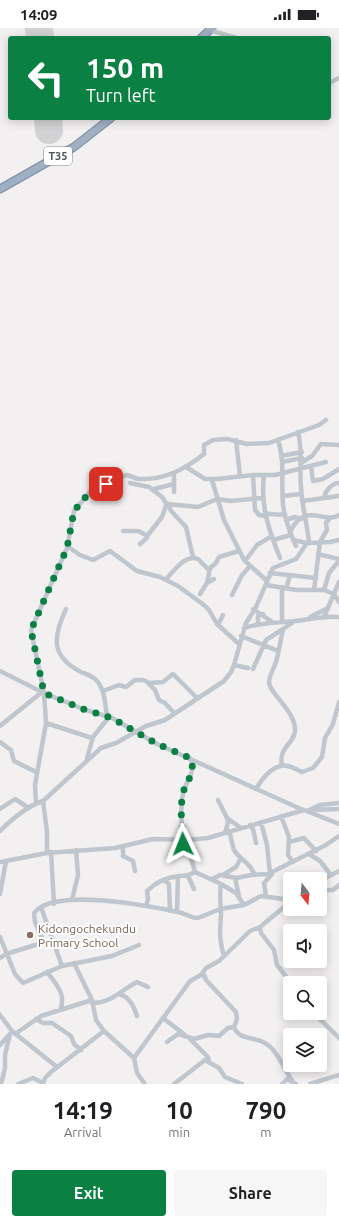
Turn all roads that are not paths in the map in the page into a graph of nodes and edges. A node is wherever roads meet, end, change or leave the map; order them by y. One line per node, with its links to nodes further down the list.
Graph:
1 (211, 29): 2 (highway); 3 (street)
2 (203, 36)
3 (230, 36)
4 (108, 120): 5 (highway, T35)
5 (0, 189)
6 (326, 420): 7 (street)
7 (298, 432): 9 (street); 11 (street)
8 (236, 440): 9 (street); 17 (street); 24 (street)
9 (278, 440): 12 (street)
10 (339, 445): 13 (street)
11 (302, 452): 12 (street); 13 (street)
12 (281, 456): 14 (street)
13 (301, 461): 14 (street); 18 (street)
14 (282, 462): 20 (street)
15 (326, 462): 16 (street)
16 (311, 466): 18 (street); 19 (street)
17 (186, 467): 21 (street); 25 (street)
18 (300, 468): 20 (street); 32 (street)
19 (339, 469)
20 (282, 473): 23 (street); 34 (street)
21 (174, 474): 27 (street); 56 (street)
22 (253, 475): 23 (street); 24 (street); 36 (street)
23 (264, 475): 37 (street)
24 (240, 476): 25 (street)
25 (212, 480): 39 (street)
26 (130, 483): 30 (street)
27 (174, 484): 29 (street); 31 (street)
28 (338, 484): 38 (street)
29 (163, 487): 30 (street); 33 (street)
30 (154, 489): 33 (street)
31 (174, 492)
32 (301, 494): 34 (street); 40 (street)
33 (162, 496): 41 (street)
34 (283, 496): 44 (street)
35 (338, 496): 38 (street)
36 (253, 497): 37 (street); 39 (street); 42 (street)
37 (262, 498): 42 (street)
38 (324, 498): 40 (street)
39 (217, 499): 41 (street); 58 (street)
40 (302, 501): 45 (street)
41 (167, 503): 49 (street); 60 (street)
42 (265, 515): 44 (street); 50 (street)
43 (339, 515): 46 (street)
44 (285, 517): 45 (street); 48 (street)
45 (303, 518): 46 (street); 48 (street); 54 (street)
46 (330, 518): 53 (street)
47 (123, 531): 49 (street)
48 (290, 532): 50 (street); 51 (street)
49 (147, 536): 55 (street)
50 (272, 538): 61 (street); 63 (street)
51 (293, 540): 54 (street); 57 (street)
52 (339, 540): 53 (street)
53 (320, 542): 54 (street); 59 (street)
54 (308, 543): 66 (street)
55 (140, 544)
56 (67, 546): 93 (street); 105 (street)
57 (296, 546)
58 (239, 551): 63 (street); 65 (street)
59 (318, 554): 62 (street); 69 (street)
60 (192, 557): 65 (street); 68 (street)
61 (280, 558)
62 (339, 560): 76 (street)
63 (245, 561): 64 (street)
64 (250, 566): 73 (street); 79 (street)
65 (209, 570): 72 (street)
66 (270, 573): 67 (street); 73 (street)
67 (290, 576): 69 (street); 74 (street)
68 (167, 578)
69 (316, 578): 75 (street)
70 (214, 579): 72 (street)
71 (339, 582): 78 (street)
72 (207, 583): 77 (street)
73 (266, 583): 74 (street); 83 (street)
74 (284, 588): 75 (street); 89 (street)
75 (314, 590): 76 (street)
76 (324, 590): 78 (street)
77 (200, 594)
78 (334, 594): 80 (street); 81 (street)
79 (232, 595)
80 (339, 602)
81 (328, 608): 86 (street); 88 (street)
82 (66, 609): 104 (street)
83 (254, 609): 84 (street); 95 (street)
84 (263, 614): 91 (street); 92 (street)
85 (223, 615): 93 (street)
86 (324, 617): 87 (street); 88 (street)
87 (339, 617)
88 (307, 619): 90 (street)
89 (281, 621): 90 (street); 91 (street); 94 (street)
90 (295, 621): 94 (street)
91 (271, 622): 92 (street)
92 (256, 623): 95 (street)
93 (218, 624): 98 (street)
94 (288, 625): 96 (street)
95 (244, 628): 97 (street)
96 (283, 628): 99 (street); 100 (street)
97 (241, 636): 98 (street); 99 (street)
98 (239, 644): 101 (street)
99 (262, 646): 100 (street); 101 (street)
100 (278, 651): 118 (street)
101 (234, 665): 106 (street)
102 (0, 671): 105 (street)
103 (148, 683): 104 (street); 106 (street); 109 (street)
104 (103, 691): 110 (street)
105 (43, 692): 110 (street); 111 (street); 112 (street)
106 (197, 698): 109 (street)
107 (339, 702): 108 (street)
108 (337, 712): 118 (street)
109 (174, 713): 113 (street)
110 (108, 716): 113 (street); 114 (street)
111 (46, 723): 114 (street); 119 (street)
112 (0, 726)
113 (136, 732): 116 (street); 117 (street)
114 (92, 738): 116 (street)
115 (0, 742): 119 (street)
116 (87, 758): 122 (street)
117 (190, 758): 120 (street); 138 (street)
118 (282, 766): 120 (street)
119 (36, 772): 123 (street)
120 (256, 789): 128 (street)
121 (218, 800): 130 (street)
122 (43, 801): 123 (street); 144 (street)
123 (36, 803): 125 (street)
124 (339, 803): 128 (street)
125 (29, 808): 126 (street); 135 (street)
126 (0, 809)
127 (339, 809): 128 (street)
128 (306, 810): 129 (street); 132 (street)
129 (281, 816): 131 (street); 139 (street)
130 (227, 817): 134 (street); 136 (street)
131 (261, 822): 133 (street); 152 (street)
132 (339, 824)
133 (250, 825): 134 (street); 140 (street)
134 (241, 828): 136 (street)
135 (0, 831)
136 (227, 832): 138 (street); 146 (street)
137 (339, 836): 143 (street)
138 (183, 840): 141 (street); 159 (street)
139 (289, 842): 143 (street); 149 (street)
140 (256, 843)
141 (123, 847): 142 (street); 150 (street)
142 (76, 850): 144 (street); 168 (street)
143 (316, 851): 145 (street)
144 (49, 852): 147 (street); 170 (street)
145 (309, 854): 149 (street); 155 (street)
146 (241, 858): 153 (street); 154 (street)
147 (6, 861): 148 (street); 165 (street)
148 (0, 862)
149 (293, 862): 152 (street)
150 (134, 871)
151 (339, 871): 155 (street)
152 (272, 872): 153 (street); 166 (street)
153 (254, 874): 158 (street)
154 (223, 875): 158 (street); 159 (street)
155 (331, 875): 157 (street)
156 (178, 876): 160 (street); 163 (street); 177 (street)
157 (327, 877)
158 (235, 878): 167 (street)
159 (212, 879): 161 (street)
160 (163, 880): 172 (street); 175 (street)
161 (221, 884): 167 (street); 176 (street)
162 (339, 885): 164 (street)
163 (194, 889)
164 (327, 890)
165 (0, 894)
166 (263, 896): 169 (street); 171 (street)
167 (240, 897): 171 (street)
168 (72, 900): 170 (street); 172 (street)
169 (283, 900)
170 (54, 904): 173 (street)
171 (244, 905): 176 (street)
172 (146, 906): 175 (street)
173 (41, 907): 182 (street); 185 (street)
174 (283, 907): 178 (street)
175 (170, 910): 177 (street)
176 (220, 910): 177 (street); 181 (street)
177 (177, 912)
178 (260, 927): 187 (street); 188 (street)
179 (0, 937): 182 (street)
180 (139, 946): 184 (street)
181 (223, 953)
182 (6, 954): 183 (street); 186 (street)
183 (0, 958)
184 (74, 963): 185 (street); 191 (street)
185 (62, 966): 186 (street)
186 (47, 972): 192 (street)
187 (203, 973): 196 (street); 198 (street)
188 (285, 976)
189 (148, 987): 190 (street)
190 (119, 994): 191 (street); 194 (street)
191 (92, 1002): 192 (street); 199 (street)
192 (60, 1010): 195 (street)
193 (0, 1015): 200 (street)
194 (137, 1016)
195 (36, 1019): 200 (street); 205 (street)
196 (165, 1020): 202 (street); 206 (street)
197 (321, 1020): 201 (street)
198 (234, 1026): 202 (street); 211 (street)
199 (104, 1031): 205 (street); 206 (street)
200 (12, 1033): 204 (street); 208 (street); 212 (street)
201 (339, 1038)
202 (190, 1039): 203 (street); 207 (street)
203 (167, 1042)
204 (0, 1044)
205 (81, 1050): 208 (street)
206 (134, 1058): 210 (street)
207 (209, 1060): 216 (street); 217 (street)
208 (57, 1067): 214 (street)
209 (339, 1075): 219 (street)
210 (139, 1082): 215 (street)
211 (294, 1083): 218 (street)
212 (1, 1084)
213 (18, 1084): 214 (street)
214 (43, 1084)
215 (145, 1084)
216 (174, 1084)
217 (242, 1084)
218 (282, 1084)
219 (310, 1084)

